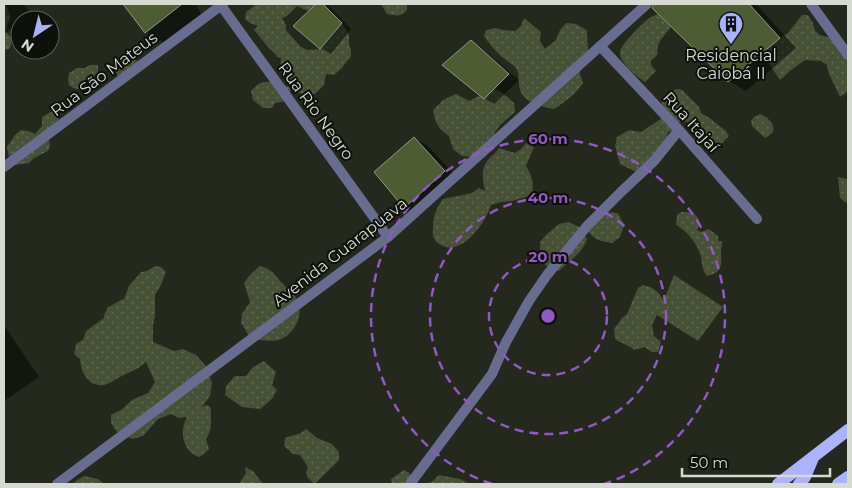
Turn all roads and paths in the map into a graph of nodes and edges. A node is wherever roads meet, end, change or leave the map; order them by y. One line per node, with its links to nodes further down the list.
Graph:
1 (221, 4): 7 (street, Rua São Mateus); 9 (street, Rua Rio Negro)
2 (647, 4): 4 (street, Avenida Guarapuava)
3 (811, 4): 5 (street)
4 (600, 46): 6 (street, Rua Itajaí); 9 (street, Avenida Guarapuava)
5 (848, 55)
6 (679, 130): 8 (street, Rua Itajaí); 14 (street)
7 (4, 167)
8 (758, 219)
9 (388, 237): 13 (street, Avenida Guarapuava)
10 (848, 430): 11 (main road)
11 (814, 456): 15 (main road); 16 (main road)
12 (848, 477): 17 (main road)
13 (57, 484)
14 (410, 484)
15 (778, 484)
16 (799, 484)
17 (838, 484)

